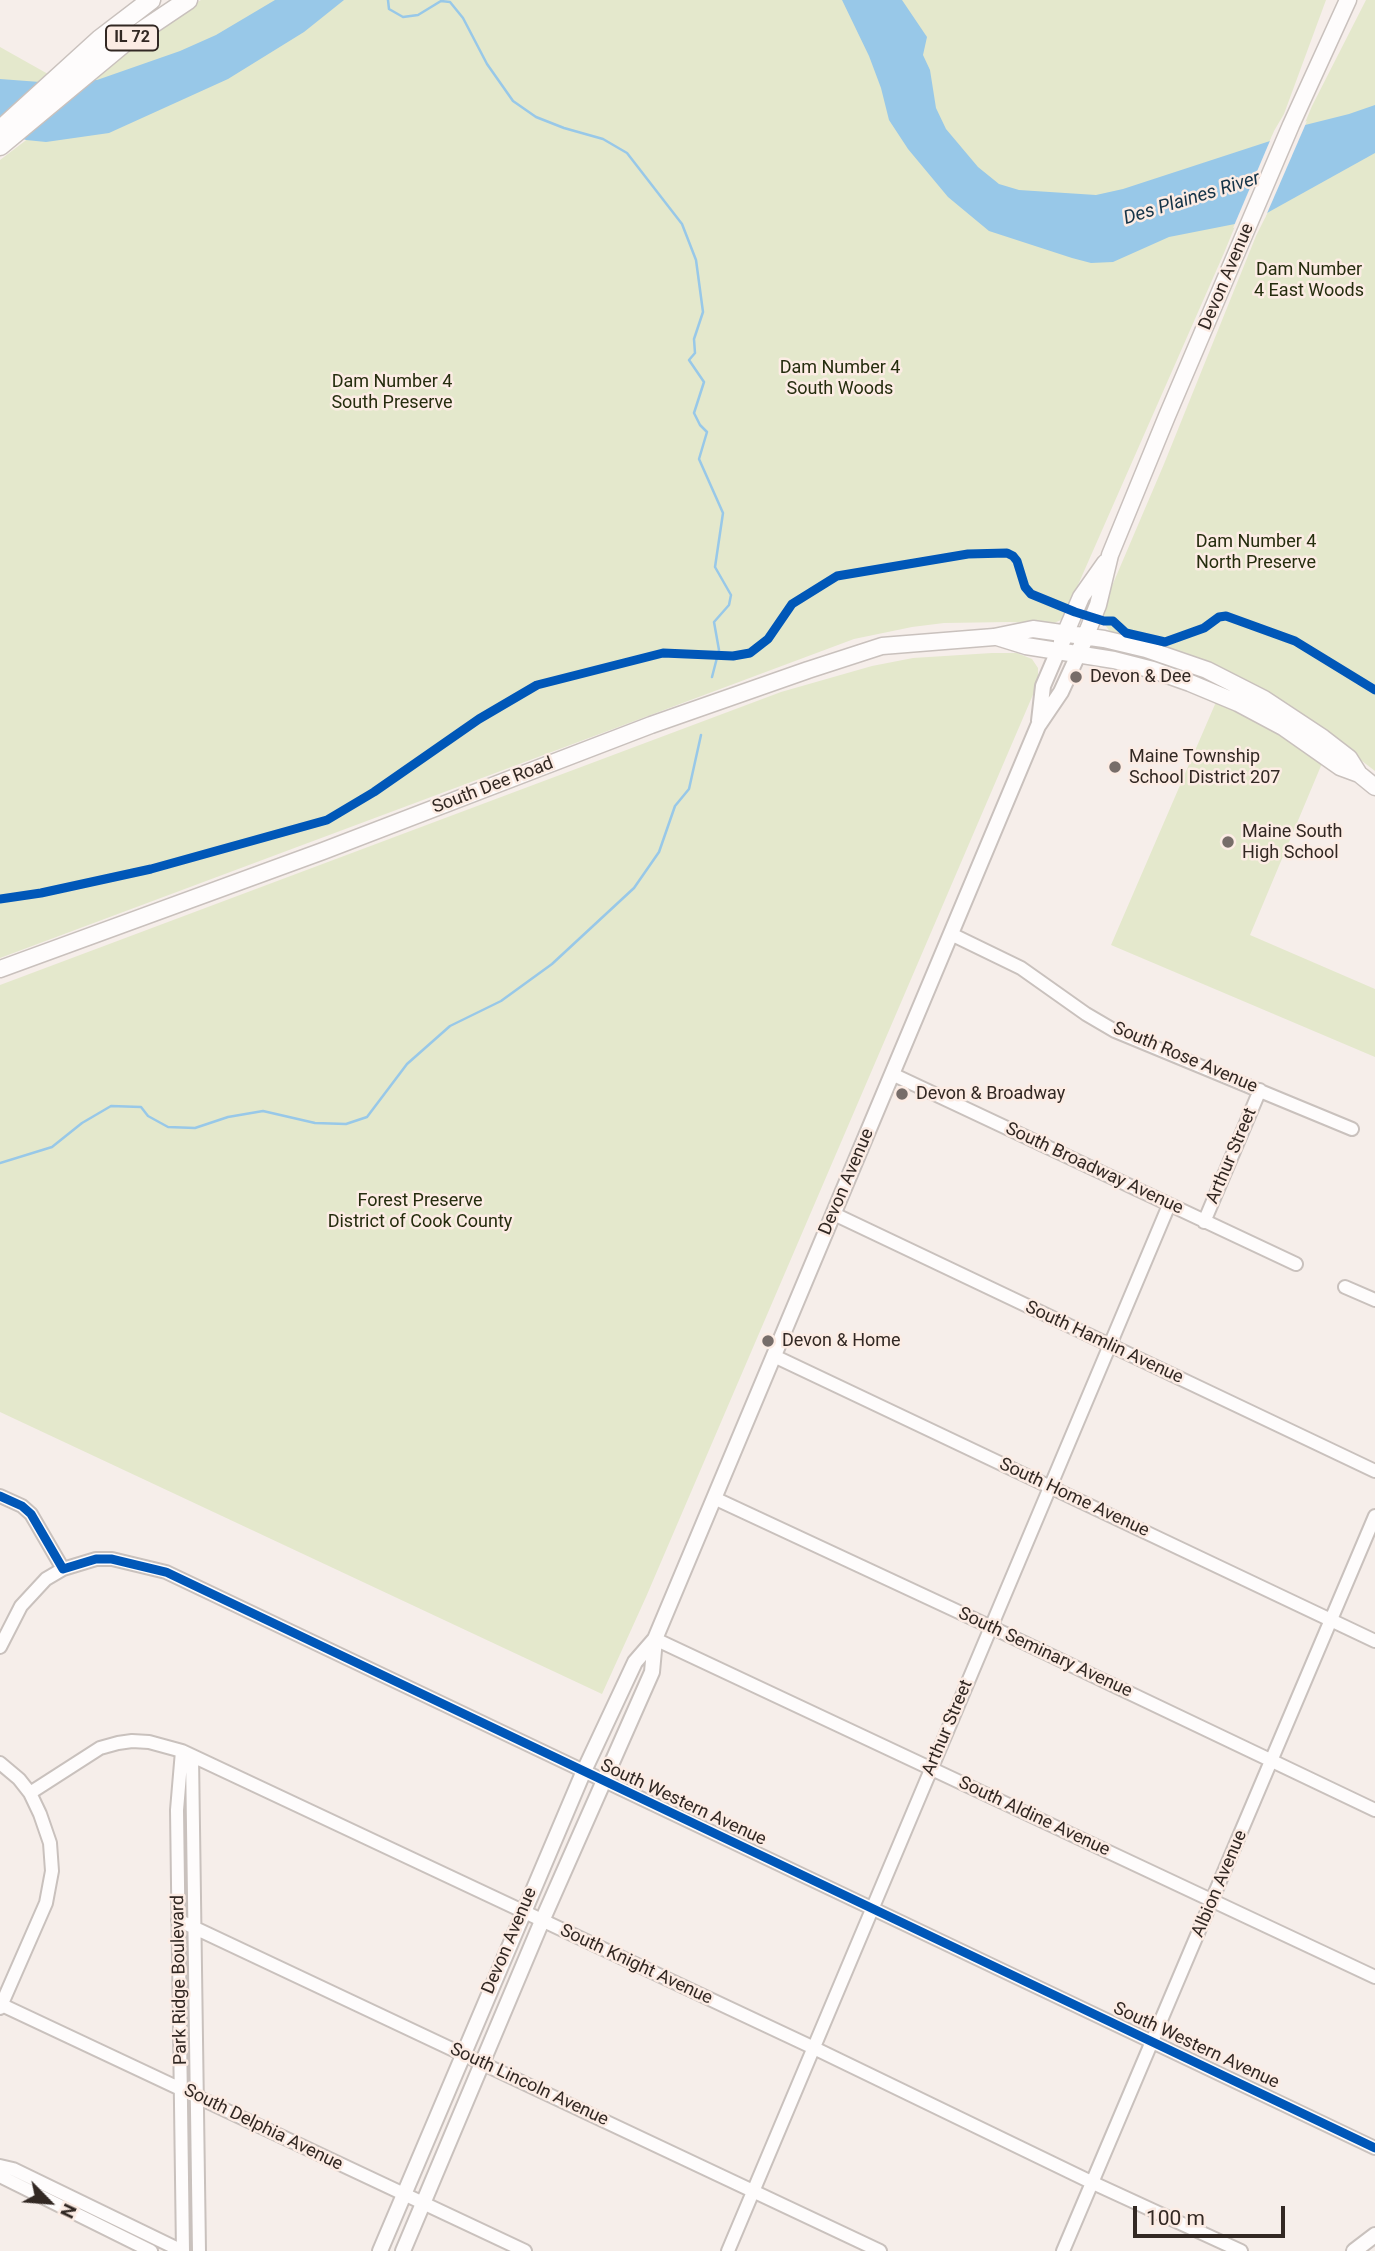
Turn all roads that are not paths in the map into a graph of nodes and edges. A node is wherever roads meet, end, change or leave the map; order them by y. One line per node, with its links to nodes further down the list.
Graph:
1 (151, 0): 4 (main road, IL 72)
2 (188, 0): 4 (main road, IL 72)
3 (1348, 0): 5 (main road, Devon Avenue)
4 (4, 138)
5 (1110, 555): 6 (main road, Devon Avenue); 7 (main road, Devon Avenue)
6 (1066, 633): 7 (main road, South Dee Road); 8 (main road, South Dee Road); 9 (main road, Devon Avenue)
7 (1085, 636): 10 (main road, Devon Avenue); 12 (main road, South Dee Road)
8 (994, 637): 9 (main road, South Dee Road); 15 (main road, South Dee Road)
9 (1058, 651): 10 (main road, South Dee Road); 11 (street, Devon Avenue)
10 (1078, 655): 11 (street, Devon Avenue); 12 (main road, South Dee Road)
11 (1038, 726): 14 (street, Devon Avenue)
12 (1359, 774): 13 (main road, South Dee Road)
13 (1375, 787)
14 (951, 934): 16 (street, Devon Avenue); 17 (street, South Rose Avenue)
15 (0, 969)
16 (892, 1074): 19 (street, South Broadway Avenue); 20 (street, Devon Avenue)
17 (1260, 1090): 18 (street, South Rose Avenue); 21 (street, Arthur Street)
18 (1352, 1129)
19 (1169, 1205): 21 (street, South Broadway Avenue); 25 (street, Arthur Street)
20 (834, 1214): 25 (street, South Hamlin Avenue); 26 (street, Devon Avenue)
21 (1204, 1222): 22 (street, South Broadway Avenue)
22 (1296, 1264)
23 (1345, 1287): 24 (street)
24 (1375, 1300)
25 (1109, 1345): 27 (street, South Hamlin Avenue); 28 (street, Arthur Street)
26 (774, 1356): 28 (street, South Home Avenue); 30 (street, Devon Avenue)
27 (1375, 1471)
28 (1050, 1487): 33 (street, South Home Avenue); 34 (street, Arthur Street)
29 (0, 1496): 32 (street)
30 (714, 1498): 34 (street, South Seminary Avenue); 35 (street, Devon Avenue)
31 (1375, 1516): 33 (street, Albion Avenue)
32 (63, 1569): 37 (street); 42 (street, South Western Avenue)
33 (1331, 1620): 36 (street, South Home Avenue); 39 (street, Albion Avenue)
34 (991, 1627): 39 (street, South Seminary Avenue); 41 (street, Arthur Street)
35 (655, 1639): 41 (street, South Aldine Avenue); 42 (street, Devon Avenue); 43 (street, Devon Avenue)
36 (1375, 1641)
37 (0, 1647)
38 (187, 1754): 44 (street, South Knight Avenue); 48 (street, South Knight Avenue); 49 (street, Park Ridge Boulevard); 51 (street, Park Ridge Boulevard)
39 (1272, 1761): 45 (street, South Seminary Avenue); 46 (street, Albion Avenue)
40 (0, 1763): 44 (street)
41 (931, 1769): 46 (street, South Aldine Avenue); 47 (street, Arthur Street)
42 (583, 1773): 43 (street, South Western Avenue); 48 (street, Devon Avenue)
43 (603, 1782): 47 (street, South Western Avenue); 50 (street, Devon Avenue)
44 (30, 1793): 53 (street)
45 (1375, 1810)
46 (1213, 1900): 52 (street, South Aldine Avenue); 54 (street, Albion Avenue)
47 (872, 1910): 54 (street, South Western Avenue); 55 (street, Arthur Street)
48 (523, 1912): 50 (street, South Knight Avenue); 56 (street, Devon Avenue)
49 (178, 1920): 51 (street, South Lincoln Avenue); 58 (street, Park Ridge Boulevard)
50 (542, 1922): 55 (street, South Knight Avenue); 57 (street, Devon Avenue)
51 (195, 1927): 56 (street, South Lincoln Avenue); 59 (street, Park Ridge Boulevard)
52 (1375, 1977)
53 (1, 2006): 58 (street, South Delphia Avenue)
54 (1152, 2042): 60 (street, South Western Avenue); 63 (street, Albion Avenue)
55 (814, 2048): 63 (street, South Knight Avenue); 64 (street, Arthur Street)
56 (462, 2054): 57 (street, South Lincoln Avenue); 65 (street, Devon Avenue)
57 (482, 2064): 64 (street, South Lincoln Avenue); 66 (street, Devon Avenue)
58 (182, 2089): 59 (street, South Delphia Avenue); 69 (street, Park Ridge Boulevard)
59 (198, 2096): 65 (street, South Delphia Avenue); 70 (street, Park Ridge Boulevard)
60 (1375, 2148)
61 (0, 2166): 69 (street)
62 (0, 2176): 68 (street)
63 (1091, 2182): 76 (street, Albion Avenue); 77 (street, South Knight Avenue)
64 (754, 2190): 74 (street, Arthur Street); 75 (street, South Lincoln Avenue)
65 (404, 2194): 66 (street, South Delphia Avenue); 71 (street, Devon Avenue)
66 (423, 2203): 72 (street, Devon Avenue); 73 (street, South Delphia Avenue)
67 (1375, 2235): 78 (street)
68 (151, 2251)
69 (183, 2251)
70 (200, 2251)
71 (380, 2251)
72 (403, 2251)
73 (525, 2251)
74 (728, 2251)
75 (880, 2251)
76 (1063, 2251)
77 (1241, 2251)
78 (1354, 2251)

